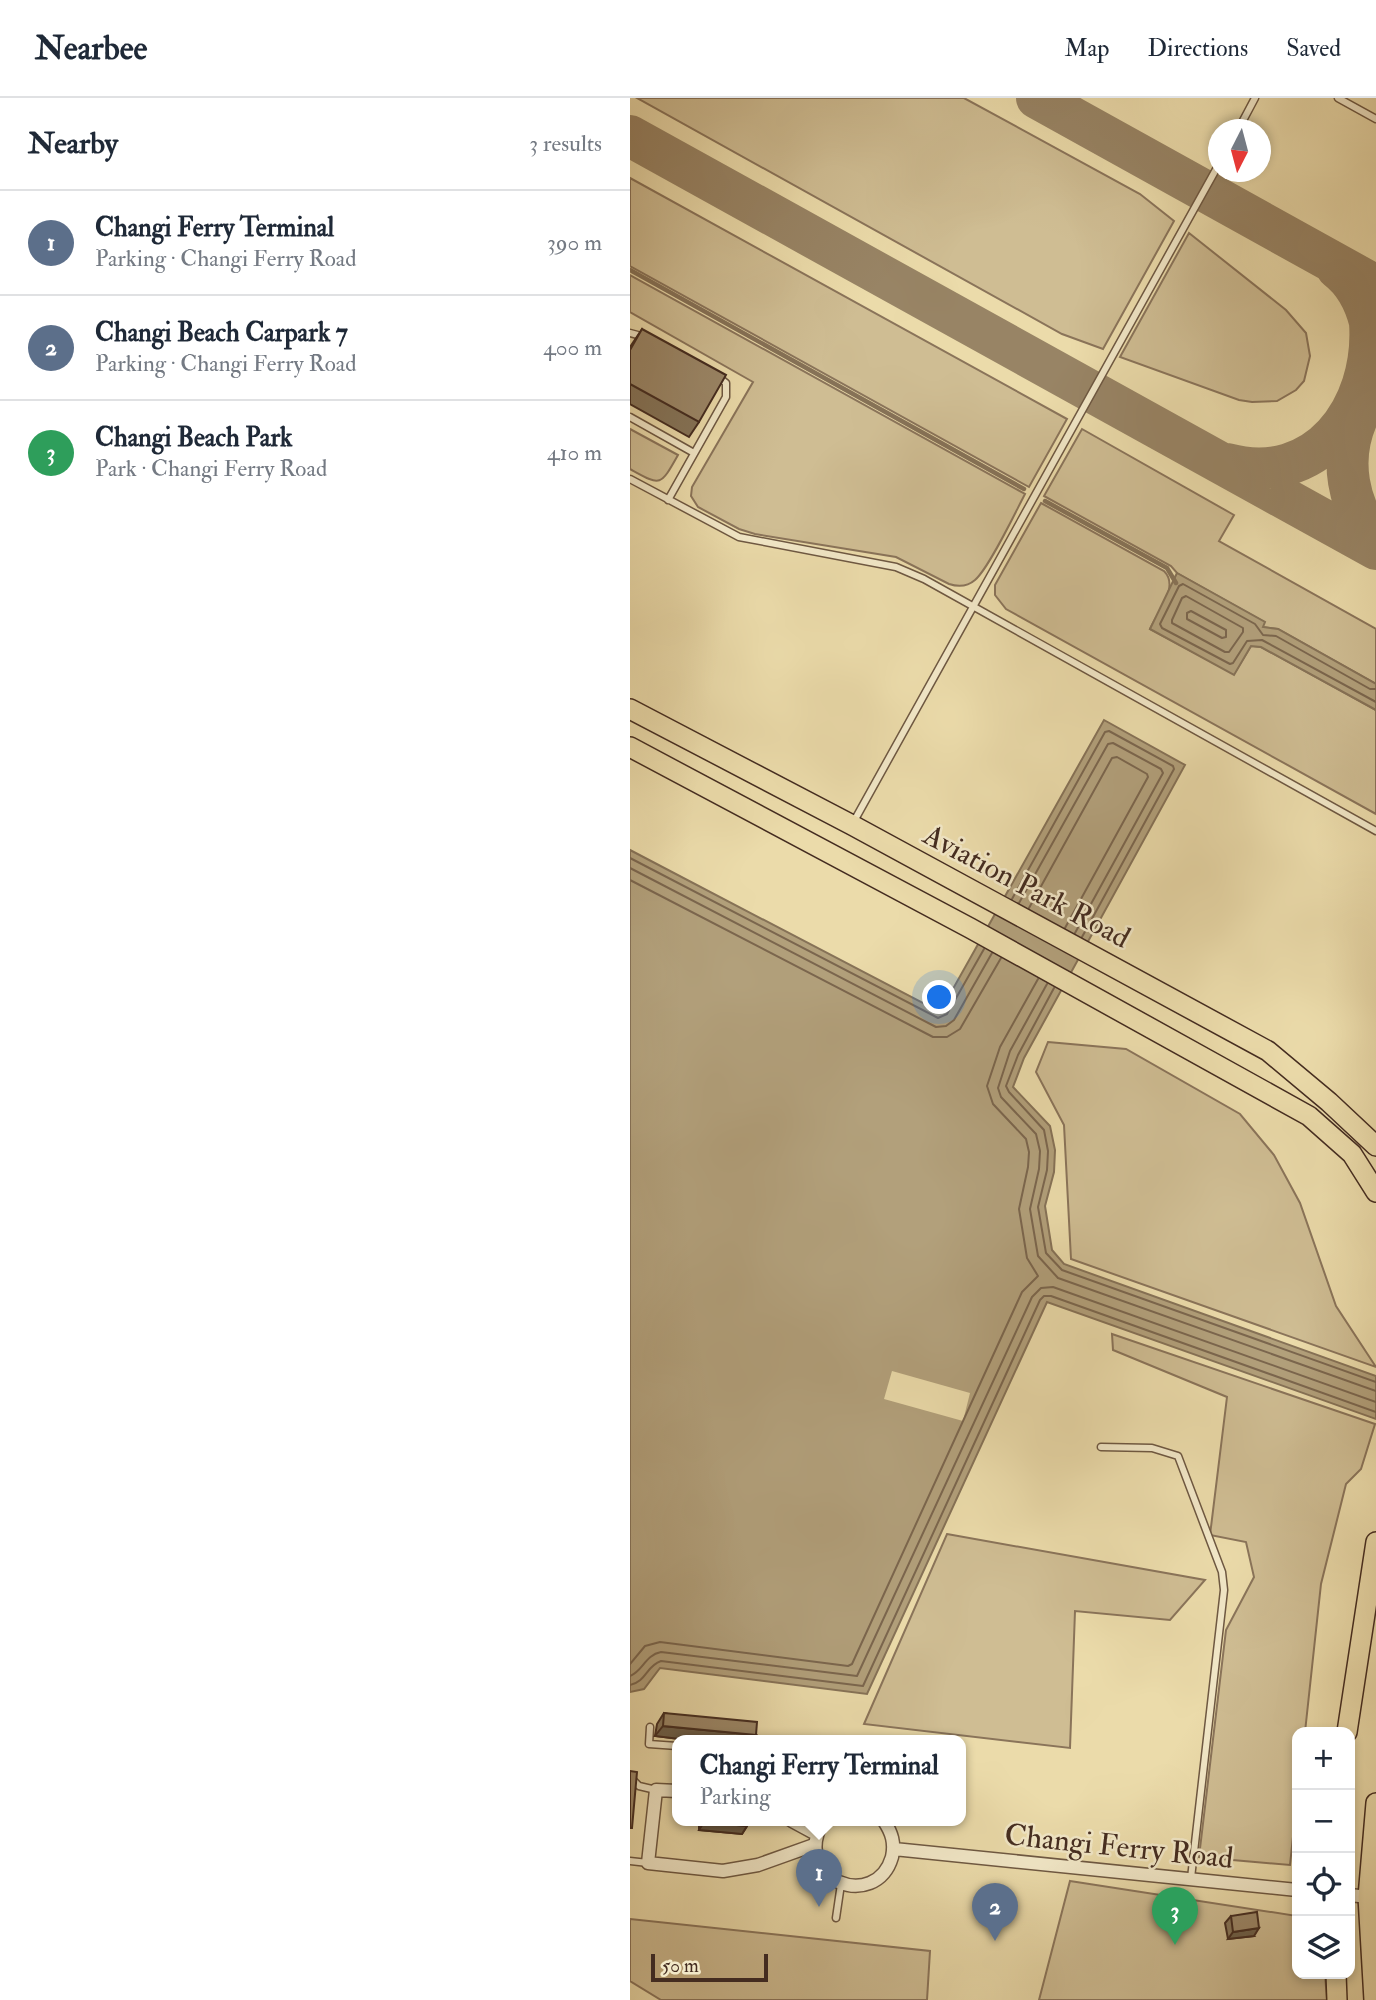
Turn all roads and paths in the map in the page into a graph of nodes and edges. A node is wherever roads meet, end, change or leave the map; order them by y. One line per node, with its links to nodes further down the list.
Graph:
1 (1255, 98): 3 (lane)
2 (1338, 98): 4 (lane)
3 (1244, 119)
4 (1376, 119)
5 (1209, 182): 13 (lane)
6 (630, 333): 7 (lane)
7 (653, 341)
8 (710, 372): 10 (lane)
9 (630, 417): 10 (lane)
10 (694, 453): 12 (lane)
11 (630, 479): 12 (lane)
12 (668, 500): 13 (lane)
13 (974, 606): 16 (lane); 17 (lane)
14 (630, 709): 16 (main road, Aviation Park Road)
15 (630, 747): 19 (main road)
16 (852, 825): 18 (main road, Aviation Park Road)
17 (1376, 831)
18 (1376, 1146)
19 (1376, 1192)
20 (1101, 1447): 38 (lane)
21 (1376, 1542): 22 (main road)
22 (1358, 1653): 23 (main road); 25 (main road)
23 (1376, 1665)
24 (650, 1727): 26 (lane)
25 (1349, 1727)
26 (672, 1746)
27 (630, 1777): 28 (lane)
28 (656, 1790): 29 (street); 37 (street)
29 (672, 1791)
30 (1376, 1804): 41 (main road)
31 (798, 1826): 34 (street)
32 (821, 1826): 34 (street)
33 (888, 1826): 35 (street)
34 (815, 1840): 37 (street); 39 (street)
35 (894, 1849): 38 (street, Changi Ferry Road); 39 (street)
36 (630, 1861): 37 (lane)
37 (648, 1863)
38 (1191, 1880): 40 (street, Changi Ferry Road)
39 (841, 1884): 42 (lane)
40 (1292, 1890)
41 (1359, 1896): 45 (main road)
42 (836, 1918)
43 (1336, 1979): 44 (main road)
44 (1337, 2000)
45 (1374, 2000)

